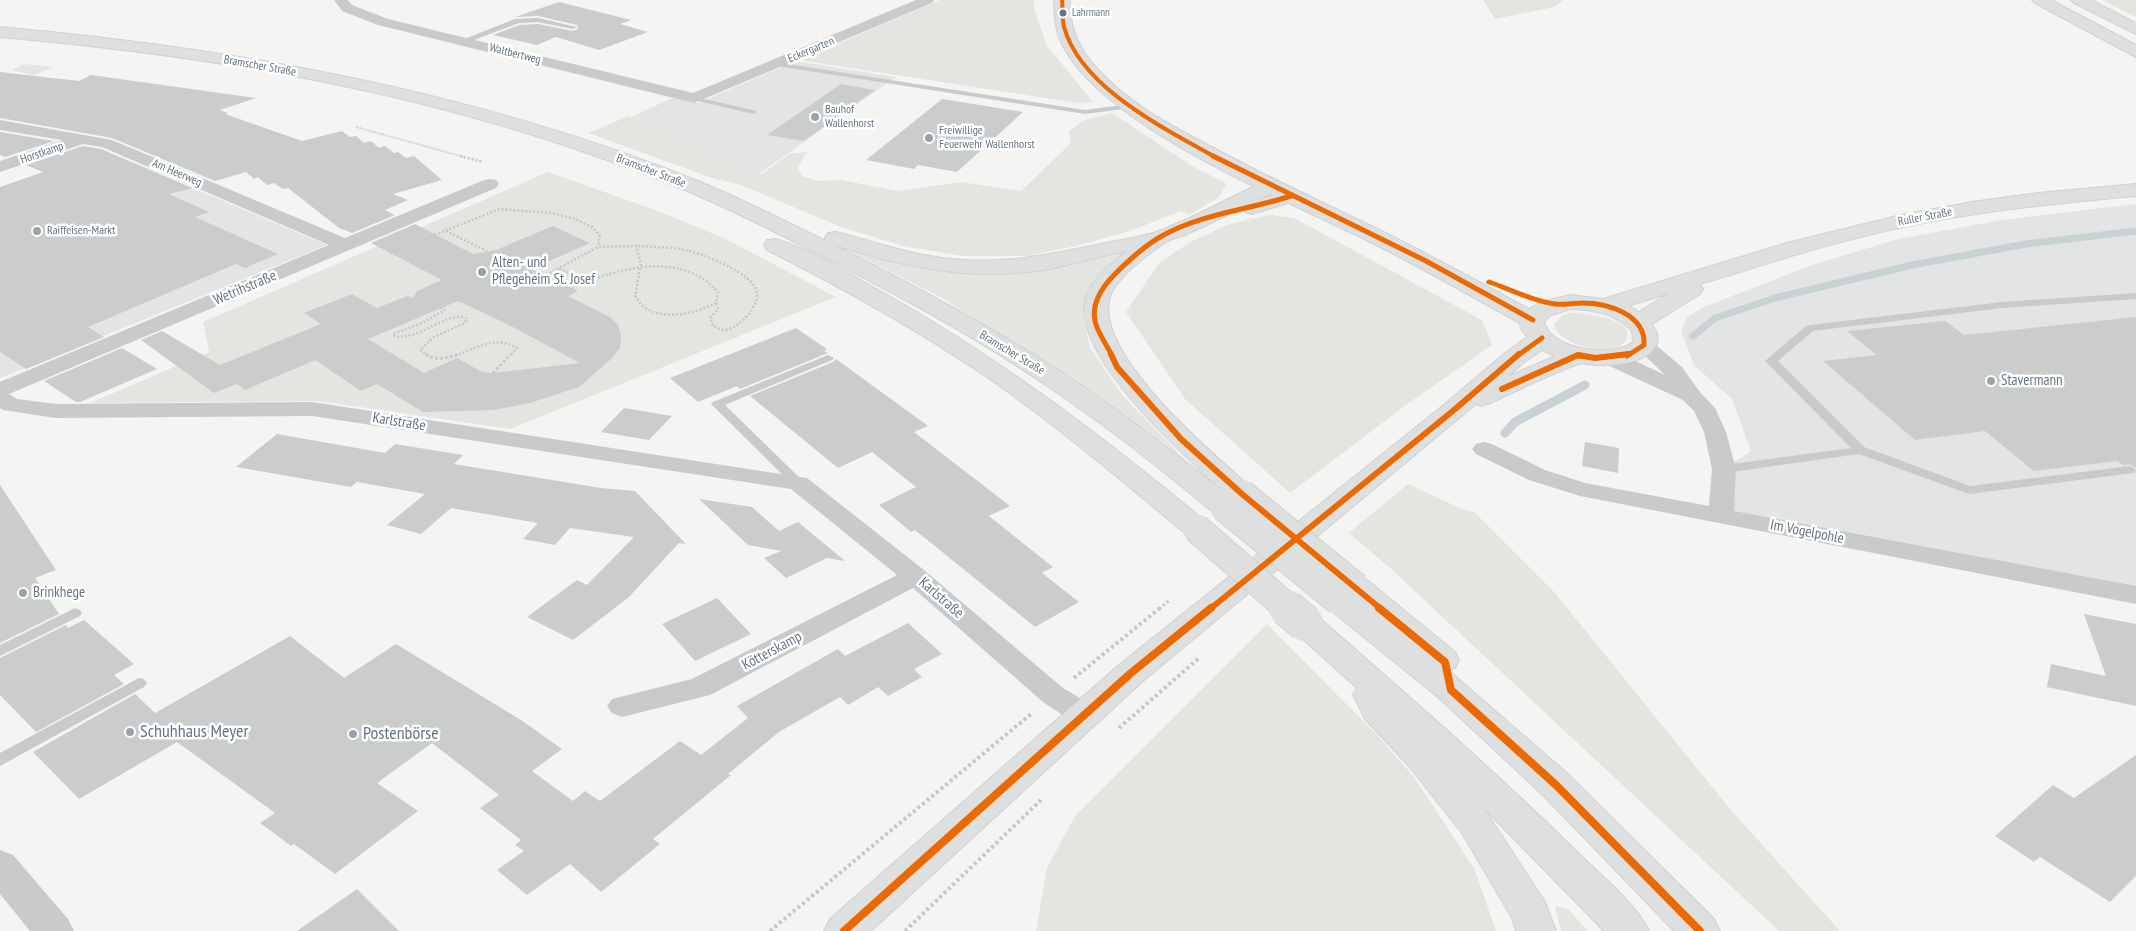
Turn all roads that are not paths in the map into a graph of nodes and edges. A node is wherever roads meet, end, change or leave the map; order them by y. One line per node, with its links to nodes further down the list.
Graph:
1 (341, 0): 10 (street, Waltbertweg)
2 (927, 0): 12 (street, Eckergarten)
3 (1062, 0): 14 (main road)
4 (2040, 0): 11 (main road)
5 (2079, 0): 7 (main road)
6 (573, 26): 10 (lane)
7 (2136, 29)
8 (0, 32): 24 (main road, Bramscher Straße)
9 (0, 41): 22 (main road, Bramscher Straße)
10 (463, 41): 13 (street, Waltbertweg)
11 (2136, 52)
12 (777, 64): 13 (street, Eckergarten); 14 (lane)
13 (694, 98): 15 (lane)
14 (1131, 106): 20 (main road)
15 (753, 112)
16 (0, 125): 17 (street, Am Heerweg)
17 (83, 138): 18 (street, Horstkamp); 27 (street, Am Heerweg)
18 (0, 167)
19 (490, 184): 27 (street, Wetrihstraße)
20 (1272, 186): 23 (main road); 25 (main road)
21 (2136, 190): 29 (main road, Ruller Straße)
22 (672, 196)
23 (1291, 196): 25 (main road); 28 (main road)
24 (712, 205): 26 (main road); 47 (main road, Bramscher Straße); 53 (main road, Bramscher Straße, bridge)
25 (1202, 220): 26 (main road)
26 (1160, 237): 47 (main road)
27 (346, 245): 38 (street, Wetrihstraße)
28 (1426, 261): 31 (main road); 33 (main road)
29 (1719, 272): 32 (main road, Ruller Straße); 34 (main road, Ruller Straße)
30 (2136, 296): 43 (lane)
31 (1555, 304): 32 (main road); 33 (main road)
32 (1604, 306): 34 (main road)
33 (1537, 329): 35 (main road); 41 (main road)
34 (1641, 334): 37 (main road, Ruller Straße); 39 (street)
35 (1578, 355): 37 (main road, Ruller Straße); 41 (main road)
36 (828, 358): 46 (lane, Karlstraße)
37 (1611, 358): 39 (street)
38 (0, 390)
39 (1691, 396): 44 (street)
40 (0, 398): 46 (street, Karlstraße)
41 (1454, 410): 56 (main road)
42 (1484, 449): 48 (street, Im Vogelpohle)
43 (1860, 450): 44 (lane); 45 (lane)
44 (1724, 469): 48 (street)
45 (2130, 470)
46 (798, 483): 49 (street, Karlstraße)
47 (1233, 501): 63 (main road, bridge)
48 (1721, 516): 50 (street, Im Vogelpohle)
49 (915, 576): 55 (street, Kötterskamp); 56 (street, Karlstraße)
50 (2136, 595)
51 (75, 613): 52 (lane)
52 (0, 651)
53 (1360, 672): 61 (main road); 62 (main road, Bramscher Straße)
54 (138, 683): 57 (lane)
55 (622, 706)
56 (1083, 714): 60 (main road)
57 (0, 760)
58 (0, 866): 59 (street)
59 (54, 931)
60 (844, 931)
61 (1536, 931)
62 (1628, 931)
63 (1700, 931)

